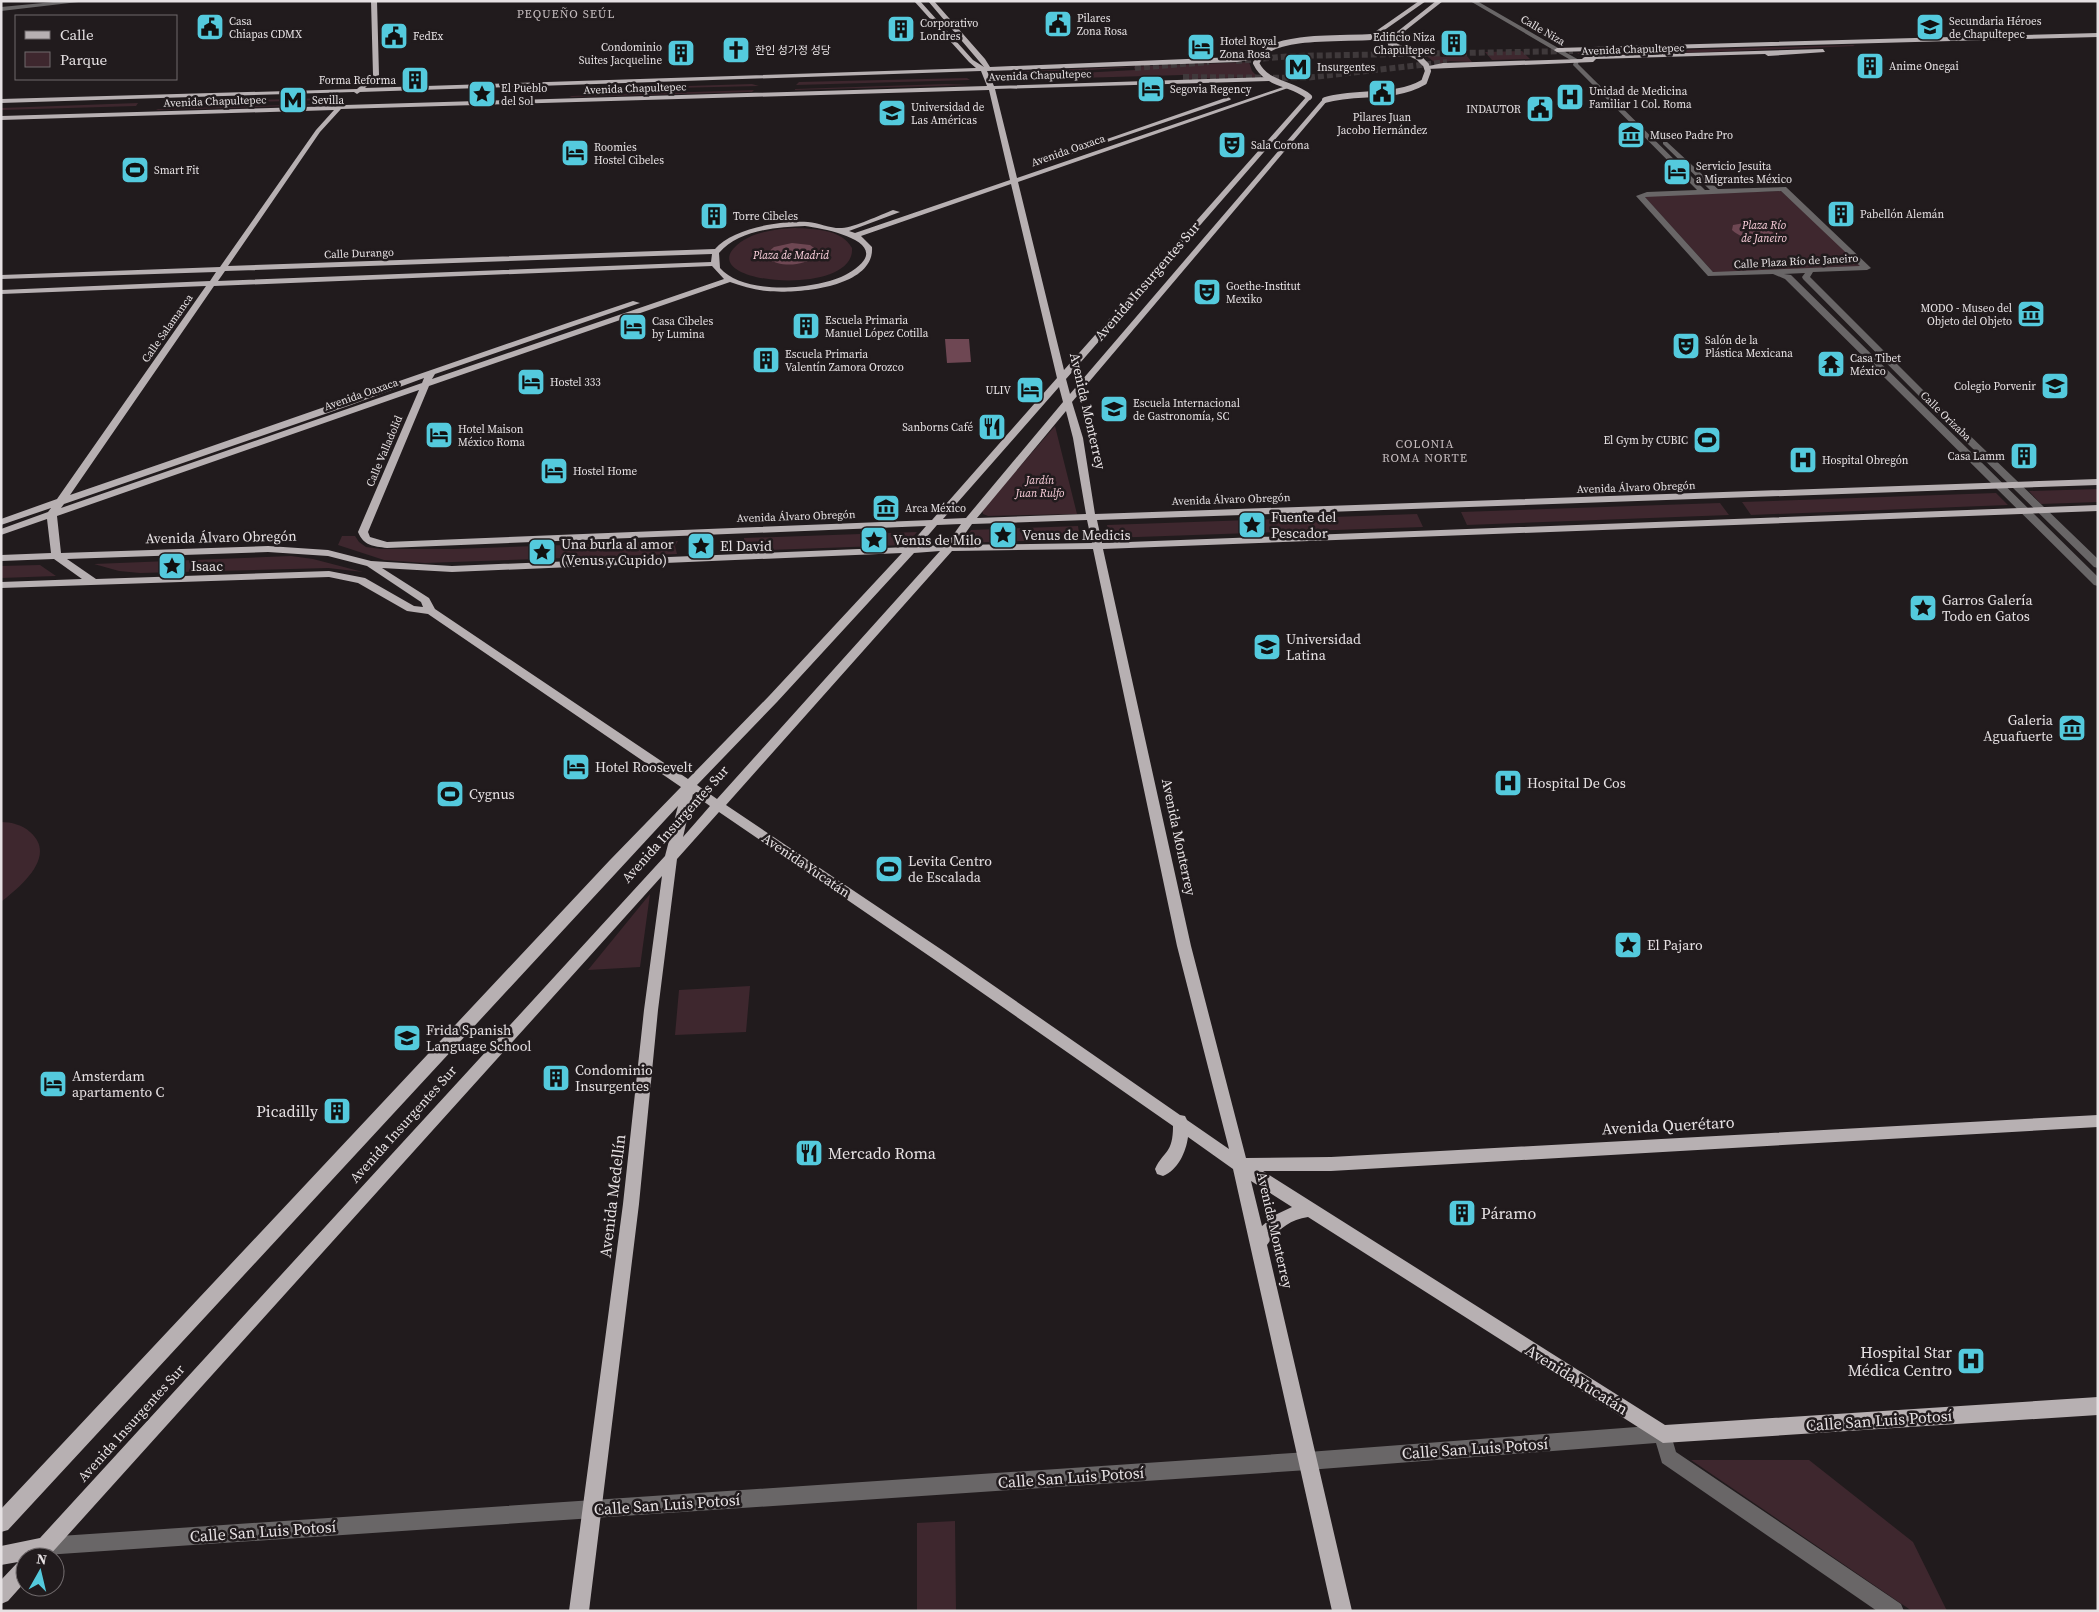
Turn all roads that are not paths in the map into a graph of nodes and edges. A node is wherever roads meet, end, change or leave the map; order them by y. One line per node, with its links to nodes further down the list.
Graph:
1 (84, 1): 8 (street)
2 (374, 1): 29 (main road, Calle Salamanca)
3 (917, 1): 23 (main road)
4 (931, 1): 23 (main road, Avenida Monterrey)
5 (1423, 1): 15 (main road, Avenida Chapultepec, bridge)
6 (1440, 1): 18 (main road, bridge)
7 (1473, 1): 13 (street, Calle Niza)
8 (1, 9)
9 (2098, 35): 11 (main road, Avenida Chapultepec)
10 (2098, 40): 12 (main road, Avenida Chapultepec)
11 (1831, 44): 13 (main road, Avenida Chapultepec); 14 (main road, Avenida Chapultepec)
12 (1840, 49): 16 (main road, Avenida Chapultepec); 17 (main road, Avenida Chapultepec)
13 (1557, 50): 17 (street, Calle Niza)
14 (1573, 51)
15 (1258, 57): 23 (main road, Avenida Chapultepec); 25 (main road, bridge)
16 (1584, 58)
17 (1576, 64): 18 (main road, Avenida Chapultepec); 39 (street); 40 (street)
18 (1427, 67): 55 (main road, Avenida Insurgentes Sur, bridge)
19 (1134, 68): 23 (main road, Avenida Chapultepec)
20 (904, 73): 22 (main road); 23 (main road, Avenida Chapultepec); 24 (main road, Avenida Chapultepec)
21 (1183, 77): 23 (main road, Avenida Chapultepec)
22 (867, 78): 23 (main road, Avenida Chapultepec); 24 (main road, Avenida Chapultepec)
23 (988, 79): 25 (main road, Avenida Chapultepec); 32 (main road, Avenida Chapultepec); 34 (main road, Avenida Chapultepec); 38 (main road, Avenida Monterrey)
24 (699, 81): 29 (main road, Avenida Chapultepec)
25 (1271, 82): 26 (main road); 27 (main road, bridge)
26 (1262, 87)
27 (1285, 88): 38 (main road, Avenida Oaxaca); 53 (main road, Avenida Insurgentes Sur, bridge)
28 (298, 92): 29 (main road, Avenida Chapultepec); 31 (main road); 33 (main road, Avenida Chapultepec)
29 (355, 93): 31 (main road, Avenida Chapultepec); 32 (main road, Calle Salamanca)
30 (1239, 95): 38 (main road, Avenida Oaxaca)
31 (325, 96): 33 (main road, Avenida Chapultepec)
32 (346, 101): 34 (main road, Calle Salamanca); 35 (main road, Avenida Chapultepec)
33 (3, 103)
34 (339, 107): 36 (main road, Avenida Chapultepec); 45 (main road, Calle Salamanca)
35 (1, 113): 36 (main road)
36 (34, 117): 37 (main road, Avenida Chapultepec)
37 (1, 118)
38 (1013, 178): 41 (main road, Avenida Oaxaca); 42 (main road, Avenida Oaxaca); 53 (main road, Avenida Monterrey)
39 (1702, 191): 40 (street, Calle Plaza Río de Janeiro); 47 (street, Calle Plaza Río de Janeiro)
40 (1716, 191): 46 (street, Calle Plaza Río de Janeiro)
41 (844, 230): 42 (main road); 43 (main road)
42 (856, 235): 48 (main road)
43 (718, 251): 44 (main road); 45 (main road, Calle Durango)
44 (715, 264): 48 (main road); 50 (main road, Calle Durango)
45 (223, 269): 49 (main road, Calle Durango); 50 (main road, Calle Salamanca)
46 (1810, 271): 47 (street, Calle Plaza Río de Janeiro); 57 (street, Calle Orizaba)
47 (1775, 273): 58 (street, Calle Orizaba)
48 (726, 276): 52 (main road, Avenida Oaxaca); 54 (main road, Avenida Oaxaca)
49 (1, 278)
50 (212, 284): 51 (main road, Calle Durango); 59 (main road, Calle Salamanca)
51 (1, 292)
52 (432, 372): 54 (main road, Calle Valladolid); 59 (main road, Avenida Oaxaca)
53 (1061, 378): 55 (main road, Avenida Monterrey); 67 (main road, Avenida Insurgentes Sur)
54 (426, 385): 63 (main road, Avenida Oaxaca); 69 (main road, Calle Valladolid)
55 (1068, 402): 64 (main road, Avenida Monterrey); 65 (main road, Avenida Insurgentes Sur)
56 (2098, 482): 57 (main road, Avenida Álvaro Obregón)
57 (2016, 485): 58 (main road, Avenida Álvaro Obregón); 62 (street, Calle Orizaba)
58 (2000, 486): 61 (street, Calle Orizaba); 64 (main road, Avenida Álvaro Obregón)
59 (62, 501): 63 (main road, Calle Salamanca); 66 (main road, Avenida Oaxaca)
60 (2098, 508): 62 (main road)
61 (2025, 510): 62 (main road); 70 (main road); 78 (street, Calle Orizaba)
62 (2042, 510): 76 (street, Calle Orizaba)
63 (52, 514): 68 (main road, Avenida Oaxaca); 73 (main road)
64 (1091, 517): 65 (main road, Avenida Álvaro Obregón); 70 (main road, Avenida Monterrey)
65 (969, 521): 67 (main road, Avenida Álvaro Obregón); 71 (main road, Avenida Insurgentes Sur)
66 (1, 522)
67 (934, 522): 69 (main road, Avenida Álvaro Obregón); 72 (main road, Avenida Insurgentes Sur)
68 (1, 532)
69 (366, 539)
70 (1097, 546): 71 (main road, Avenida Álvaro Obregón); 86 (main road, Avenida Monterrey)
71 (948, 548): 72 (main road, Avenida Álvaro Obregón); 82 (main road, Avenida Insurgentes Sur)
72 (911, 550): 75 (main road, Avenida Álvaro Obregón); 81 (main road, Avenida Insurgentes Sur)
73 (56, 556): 74 (main road, Avenida Álvaro Obregón); 75 (main road, Avenida Álvaro Obregón); 77 (main road)
74 (1, 558)
75 (370, 564): 80 (main road, Avenida Yucatán)
76 (2098, 565)
77 (92, 581): 79 (main road); 80 (main road, Avenida Yucatán)
78 (2098, 582)
79 (1, 585)
80 (431, 611): 81 (main road, Avenida Yucatán)
81 (689, 786): 82 (main road, Avenida Yucatán); 83 (main road, Avenida Medellín); 94 (main road, Avenida Insurgentes Sur)
82 (717, 805): 83 (main road, Avenida Insurgentes Sur); 85 (main road, Avenida Yucatán)
83 (671, 858): 93 (main road, Avenida Medellín); 95 (main road, Avenida Insurgentes Sur)
84 (2098, 1121): 86 (main road, Avenida Querétaro)
85 (1180, 1122): 86 (main road, Avenida Yucatán); 87 (main road)
86 (1240, 1165): 88 (main road, Avenida Yucatán); 89 (main road, Avenida Monterrey)
87 (1164, 1169)
88 (1310, 1209): 89 (main road); 91 (main road, Avenida Yucatán)
89 (1259, 1243): 92 (main road, Avenida Monterrey)
90 (2098, 1406): 91 (main road, Calle San Luis Potosí)
91 (1663, 1434): 92 (street, Calle San Luis Potosí); 103 (street)
92 (1308, 1461): 93 (street, Calle San Luis Potosí); 102 (main road, Avenida Monterrey)
93 (591, 1509): 96 (street, Calle San Luis Potosí); 101 (main road, Avenida Medellín)
94 (1, 1522)
95 (44, 1547)
96 (65, 1549)
97 (15, 1554): 98 (main road)
98 (1, 1556)
99 (15, 1579): 100 (main road)
100 (1, 1594)
101 (579, 1611)
102 (1342, 1611)
103 (1894, 1611)

